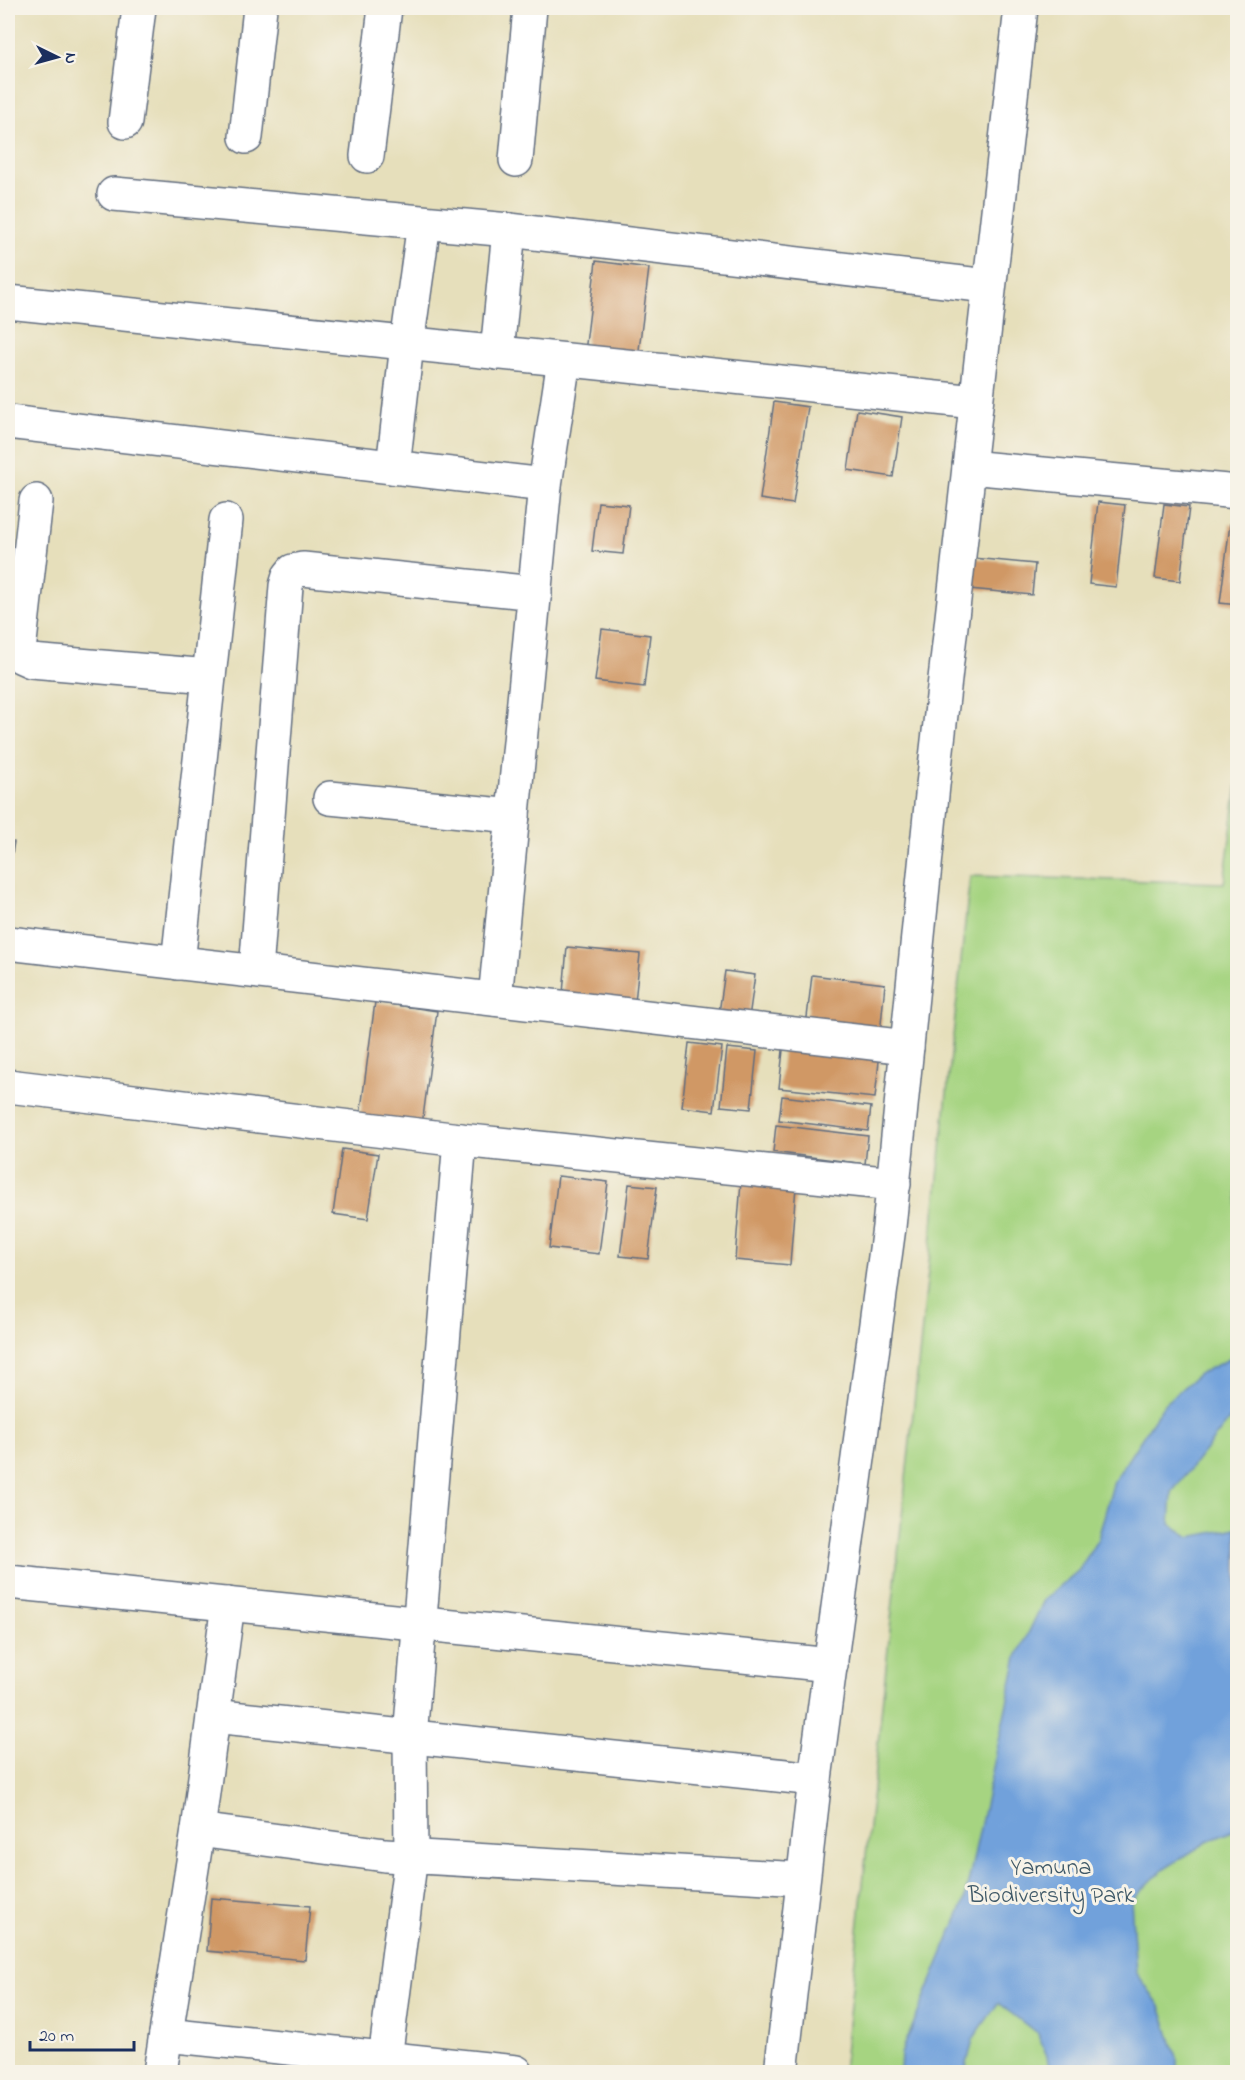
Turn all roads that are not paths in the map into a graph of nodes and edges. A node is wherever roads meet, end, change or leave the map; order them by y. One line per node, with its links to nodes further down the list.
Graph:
1 (139, 8): 6 (street)
2 (260, 8): 7 (street)
3 (385, 8): 8 (street)
4 (530, 8): 9 (street)
5 (1021, 8): 13 (street)
6 (125, 122)
7 (246, 137)
8 (367, 156)
9 (516, 160)
10 (114, 194): 11 (street)
11 (424, 223): 12 (street); 15 (street)
12 (509, 230): 13 (street); 16 (street)
13 (988, 286): 18 (street)
14 (8, 302): 15 (street)
15 (407, 344): 16 (street); 20 (street)
16 (497, 353): 17 (street)
17 (564, 360): 18 (street); 22 (street)
18 (975, 402): 21 (street)
19 (8, 422): 20 (street)
20 (393, 467): 22 (street)
21 (969, 467): 23 (street); 34 (street)
22 (545, 485): 26 (street)
23 (1238, 492)
24 (36, 501): 27 (street)
25 (226, 520): 27 (street)
26 (535, 593): 29 (street); 32 (street)
27 (209, 676): 31 (street)
28 (330, 798): 29 (street)
29 (513, 816): 33 (street)
30 (8, 943): 31 (street)
31 (178, 963): 32 (street)
32 (256, 971): 33 (street)
33 (495, 999): 34 (street)
34 (907, 1047): 37 (street)
35 (8, 1086): 36 (street)
36 (460, 1140): 37 (street); 40 (street)
37 (894, 1184): 41 (street)
38 (8, 1582): 39 (street)
39 (228, 1604): 40 (street); 42 (street)
40 (420, 1623): 41 (street); 43 (street)
41 (831, 1665): 44 (street)
42 (213, 1716): 43 (street); 45 (street)
43 (410, 1737): 44 (street); 46 (street)
44 (815, 1779): 47 (street)
45 (198, 1830): 46 (street); 48 (street)
46 (411, 1856): 47 (street); 49 (street)
47 (802, 1879): 52 (street)
48 (166, 2036): 49 (street); 50 (street)
49 (385, 2059): 51 (street)
50 (160, 2073)
51 (516, 2073)
52 (781, 2073)

